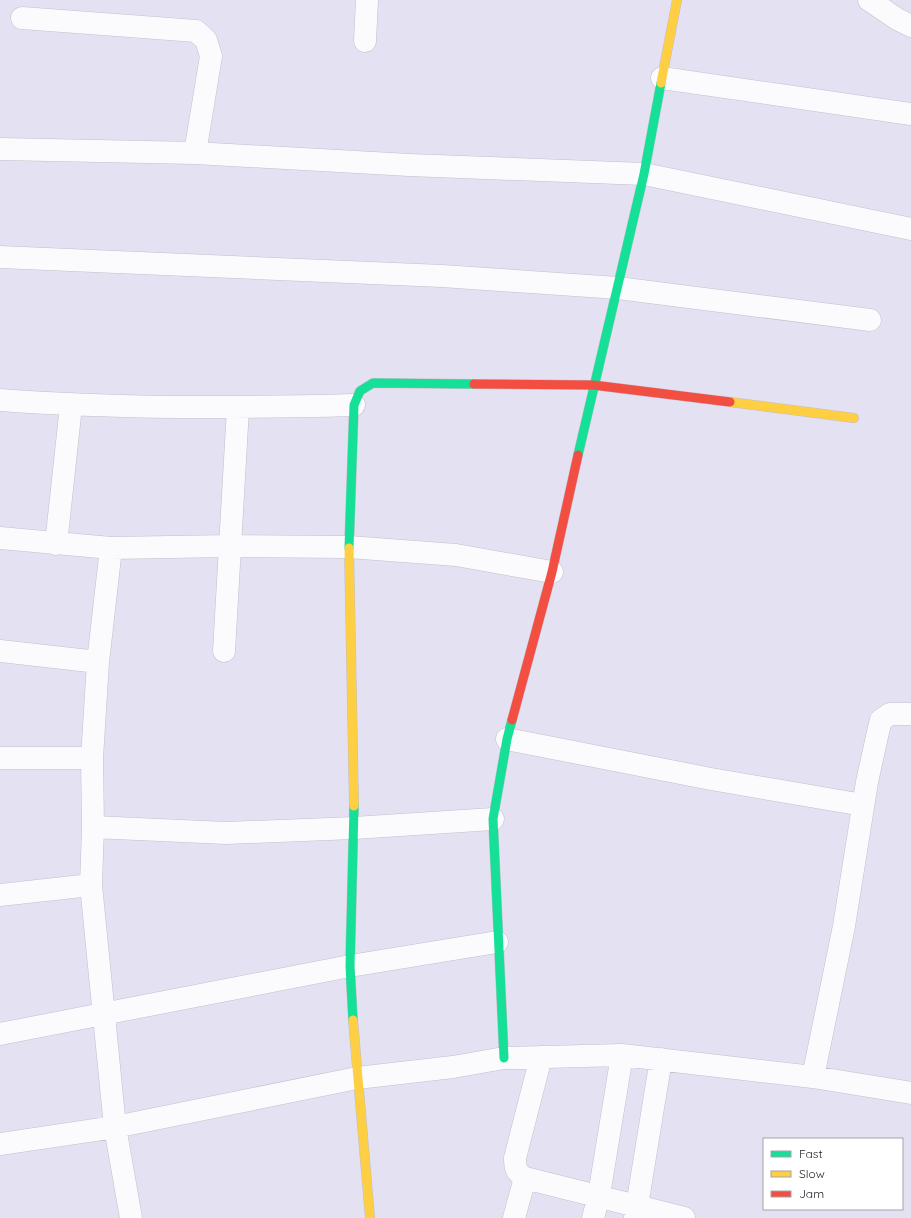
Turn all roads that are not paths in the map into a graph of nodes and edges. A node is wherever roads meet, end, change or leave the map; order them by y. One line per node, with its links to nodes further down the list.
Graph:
1 (367, 0): 6 (street)
2 (677, 0): 7 (street)
3 (869, 0): 5 (street)
4 (22, 18): 10 (street)
5 (911, 26)
6 (365, 41)
7 (662, 78): 8 (street); 11 (street)
8 (911, 114)
9 (0, 149): 10 (street)
10 (195, 153): 11 (street)
11 (644, 174): 12 (street); 14 (street)
12 (911, 230)
13 (0, 257): 14 (street)
14 (618, 288): 15 (street); 16 (street)
15 (870, 320)
16 (593, 386): 18 (street); 21 (street); 27 (street)
17 (0, 400): 19 (street)
18 (354, 405): 20 (street); 25 (street)
19 (71, 406): 20 (street); 23 (street)
20 (238, 408): 24 (street)
21 (854, 418)
22 (0, 538): 23 (street)
23 (56, 544): 26 (street)
24 (230, 546): 25 (street); 26 (street); 29 (street)
25 (349, 547): 27 (street); 38 (street)
26 (112, 548): 30 (street)
27 (552, 572): 32 (street)
28 (0, 651): 30 (street)
29 (224, 651)
30 (98, 662): 34 (street)
31 (911, 714): 35 (street)
32 (507, 739): 35 (street); 36 (street)
33 (0, 758): 34 (street)
34 (92, 758): 37 (street)
35 (863, 805): 48 (street)
36 (493, 819): 38 (street); 41 (street)
37 (93, 828): 38 (street); 39 (street)
38 (354, 828): 42 (street)
39 (91, 885): 40 (street); 43 (street)
40 (0, 895)
41 (497, 942): 42 (street); 46 (street)
42 (350, 966): 43 (street); 49 (street)
43 (102, 1015): 44 (street); 51 (street)
44 (0, 1034)
45 (622, 1055): 46 (street); 47 (street); 54 (street)
46 (522, 1057): 49 (street); 53 (street)
47 (661, 1059): 48 (street); 55 (street)
48 (813, 1077): 50 (street)
49 (358, 1078): 51 (street); 57 (street)
50 (911, 1093)
51 (115, 1127): 52 (street); 56 (street)
52 (0, 1144)
53 (525, 1178): 54 (street); 58 (street)
54 (599, 1195): 55 (street); 59 (street)
55 (636, 1212): 60 (street)
56 (131, 1218)
57 (370, 1218)
58 (514, 1218)
59 (593, 1218)
60 (684, 1218)

